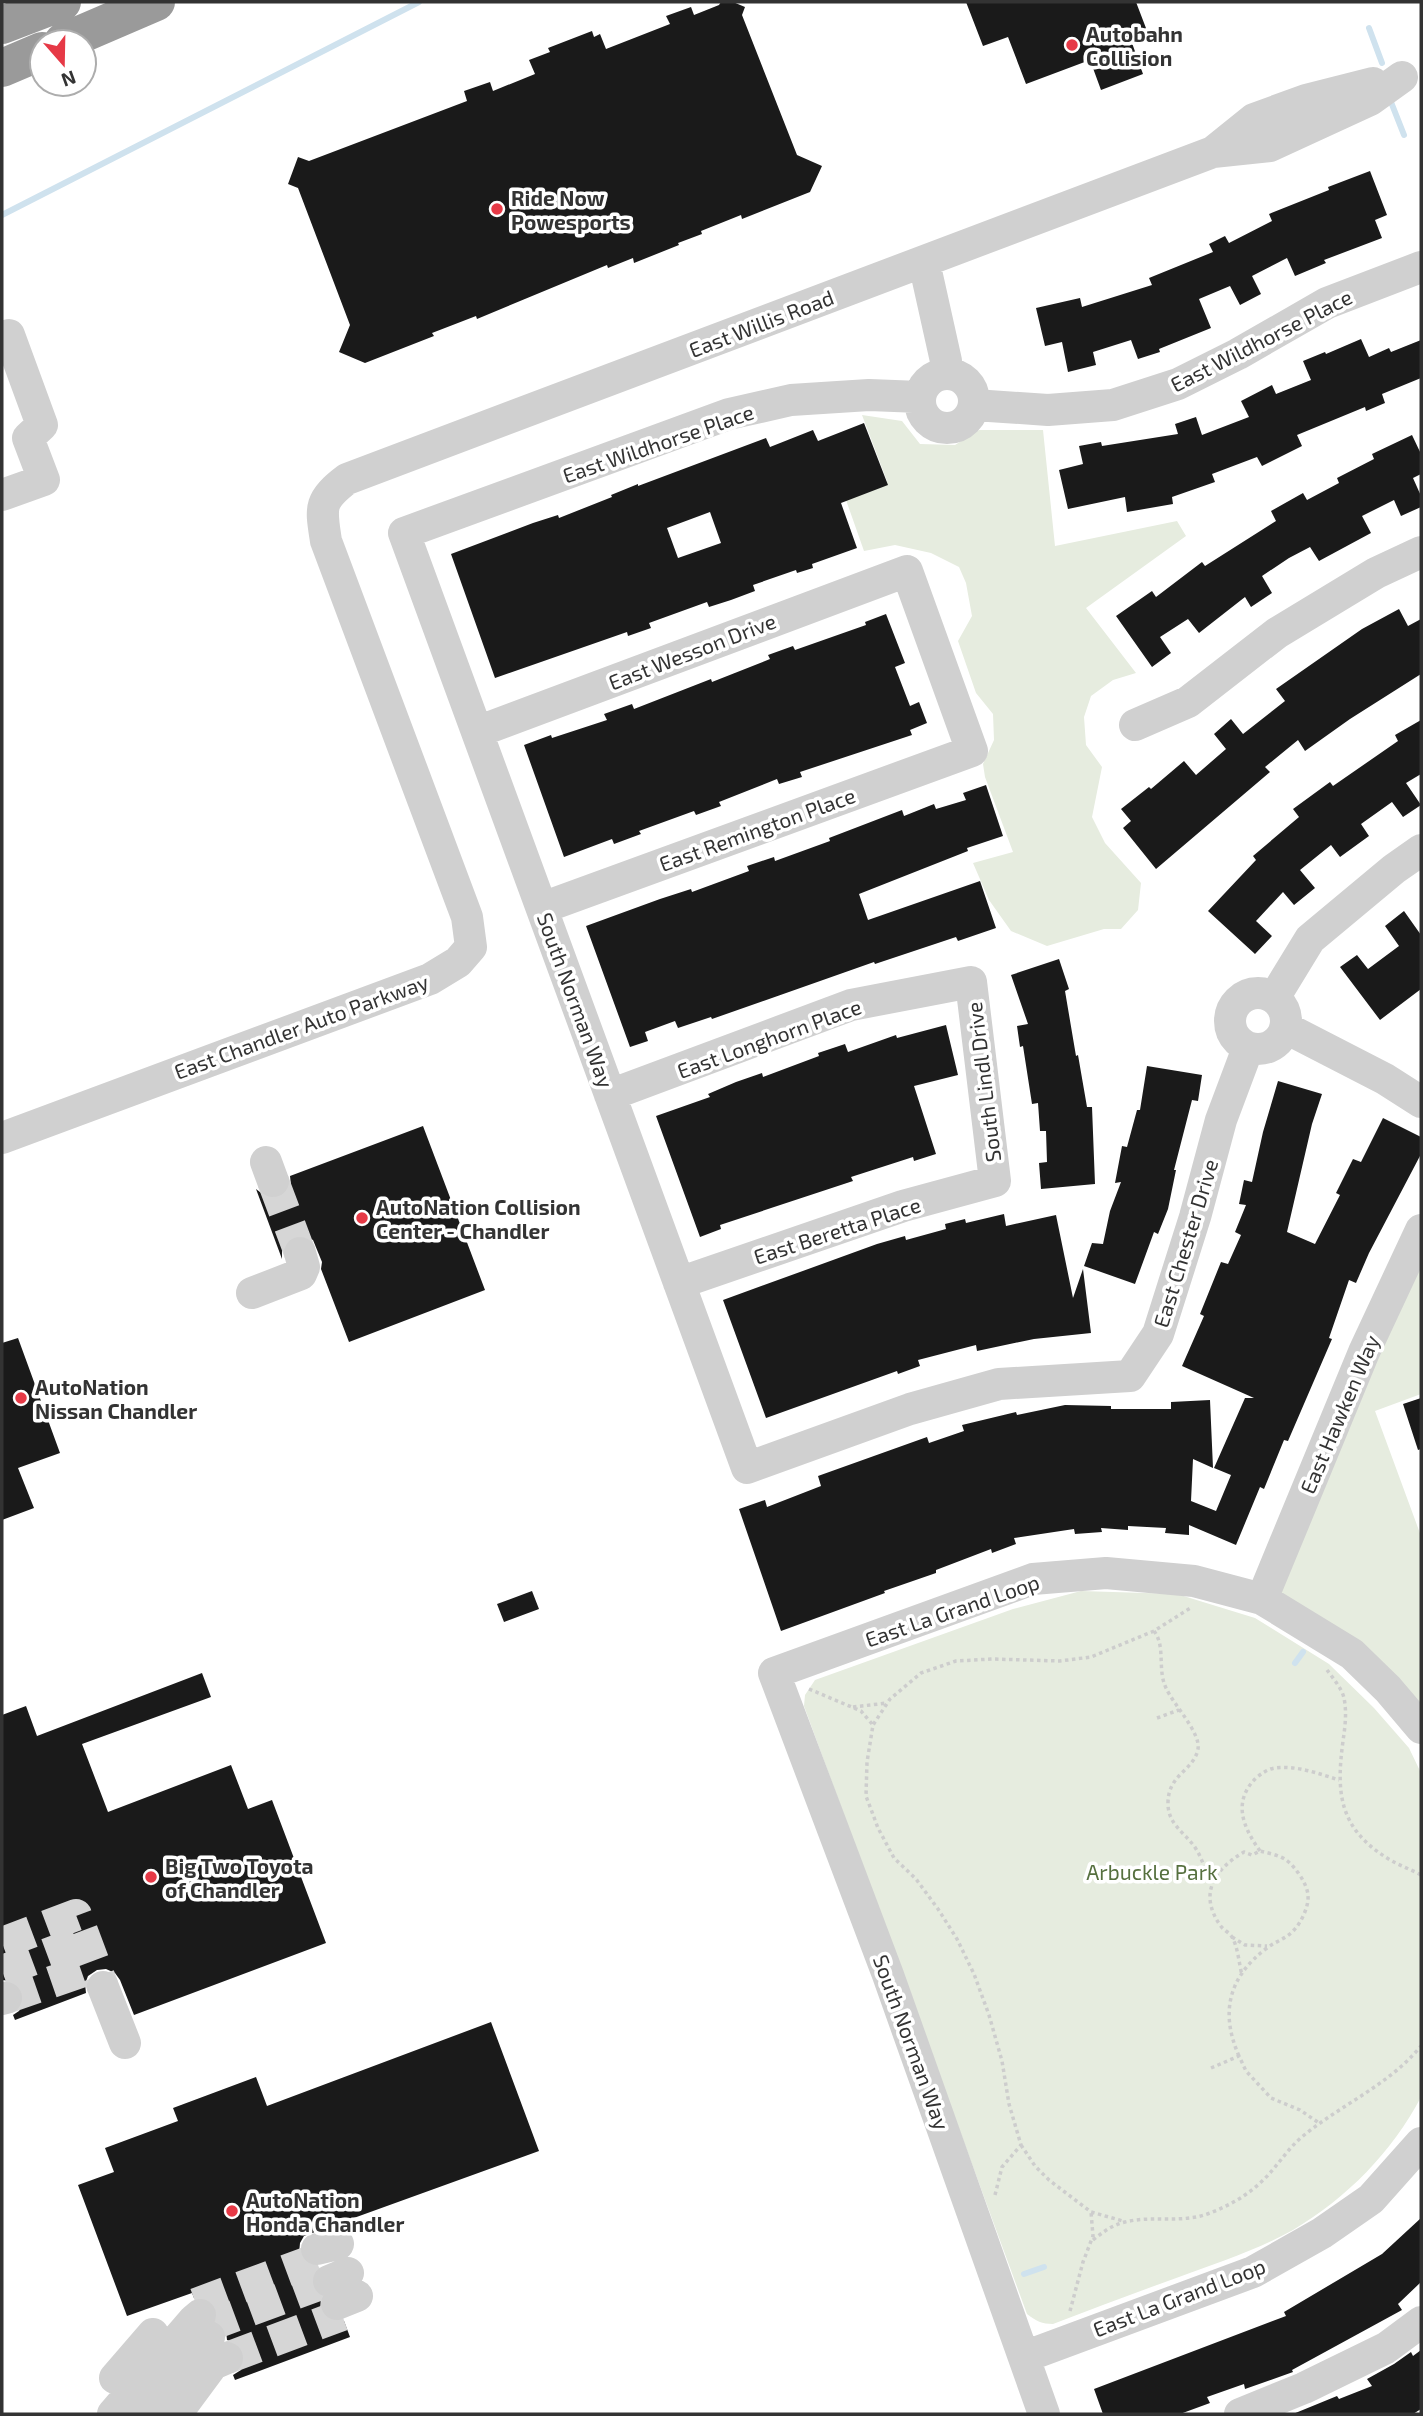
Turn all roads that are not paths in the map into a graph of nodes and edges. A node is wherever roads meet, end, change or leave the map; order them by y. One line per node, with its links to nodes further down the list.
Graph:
1 (62, 2): 3 (highway)
2 (156, 2): 4 (highway)
3 (2, 25)
4 (96, 28)
5 (28, 57): 6 (highway)
6 (2, 68)
7 (1412, 74): 8 (street, East Willis Road)
8 (924, 262): 11 (street); 15 (street, East Willis Road)
9 (1421, 267): 13 (street, East Wildhorse Place)
10 (9, 335): 14 (street)
11 (945, 373): 12 (street); 13 (street)
12 (920, 397): 13 (street); 16 (street, East Wildhorse Place)
13 (974, 405)
14 (2, 495)
15 (321, 509): 29 (street, East Chandler Auto Parkway)
16 (404, 533): 19 (street, South Norman Way)
17 (1421, 552): 18 (street)
18 (1135, 725)
19 (477, 732): 20 (street, East Wesson Drive); 22 (street, South Norman Way)
20 (972, 751): 22 (street, East Remington Place)
21 (1421, 850): 24 (street)
22 (542, 908): 27 (street, South Norman Way)
23 (971, 982): 27 (street, East Longhorn Place); 30 (street, South Lindl Drive)
24 (1274, 998): 25 (street); 26 (street)
25 (1286, 1028): 26 (street); 28 (street)
26 (1248, 1048): 35 (street, East Chester Drive)
27 (610, 1095): 33 (street, South Norman Way)
28 (1421, 1102)
29 (2, 1138)
30 (995, 1181): 33 (street, East Beretta Place)
31 (1421, 1230): 36 (street, East Hawken Way)
32 (300, 1253): 34 (street)
33 (679, 1283): 35 (street, South Norman Way)
34 (252, 1293)
35 (747, 1468)
36 (1262, 1599): 37 (street, East La Grand Loop); 38 (street, East La Grand Loop)
37 (774, 1673): 44 (street, South Norman Way)
38 (1421, 1728)
39 (103, 1987): 40 (street)
40 (125, 2043)
41 (1421, 2143): 44 (street, East La Grand Loop)
42 (1421, 2322): 46 (street)
43 (207, 2326): 45 (street); 47 (street); 48 (street); 49 (street)
44 (1024, 2357): 50 (street, South Norman Way)
45 (119, 2400)
46 (1244, 2413)
47 (143, 2414)
48 (160, 2414)
49 (176, 2414)
50 (1044, 2414)

